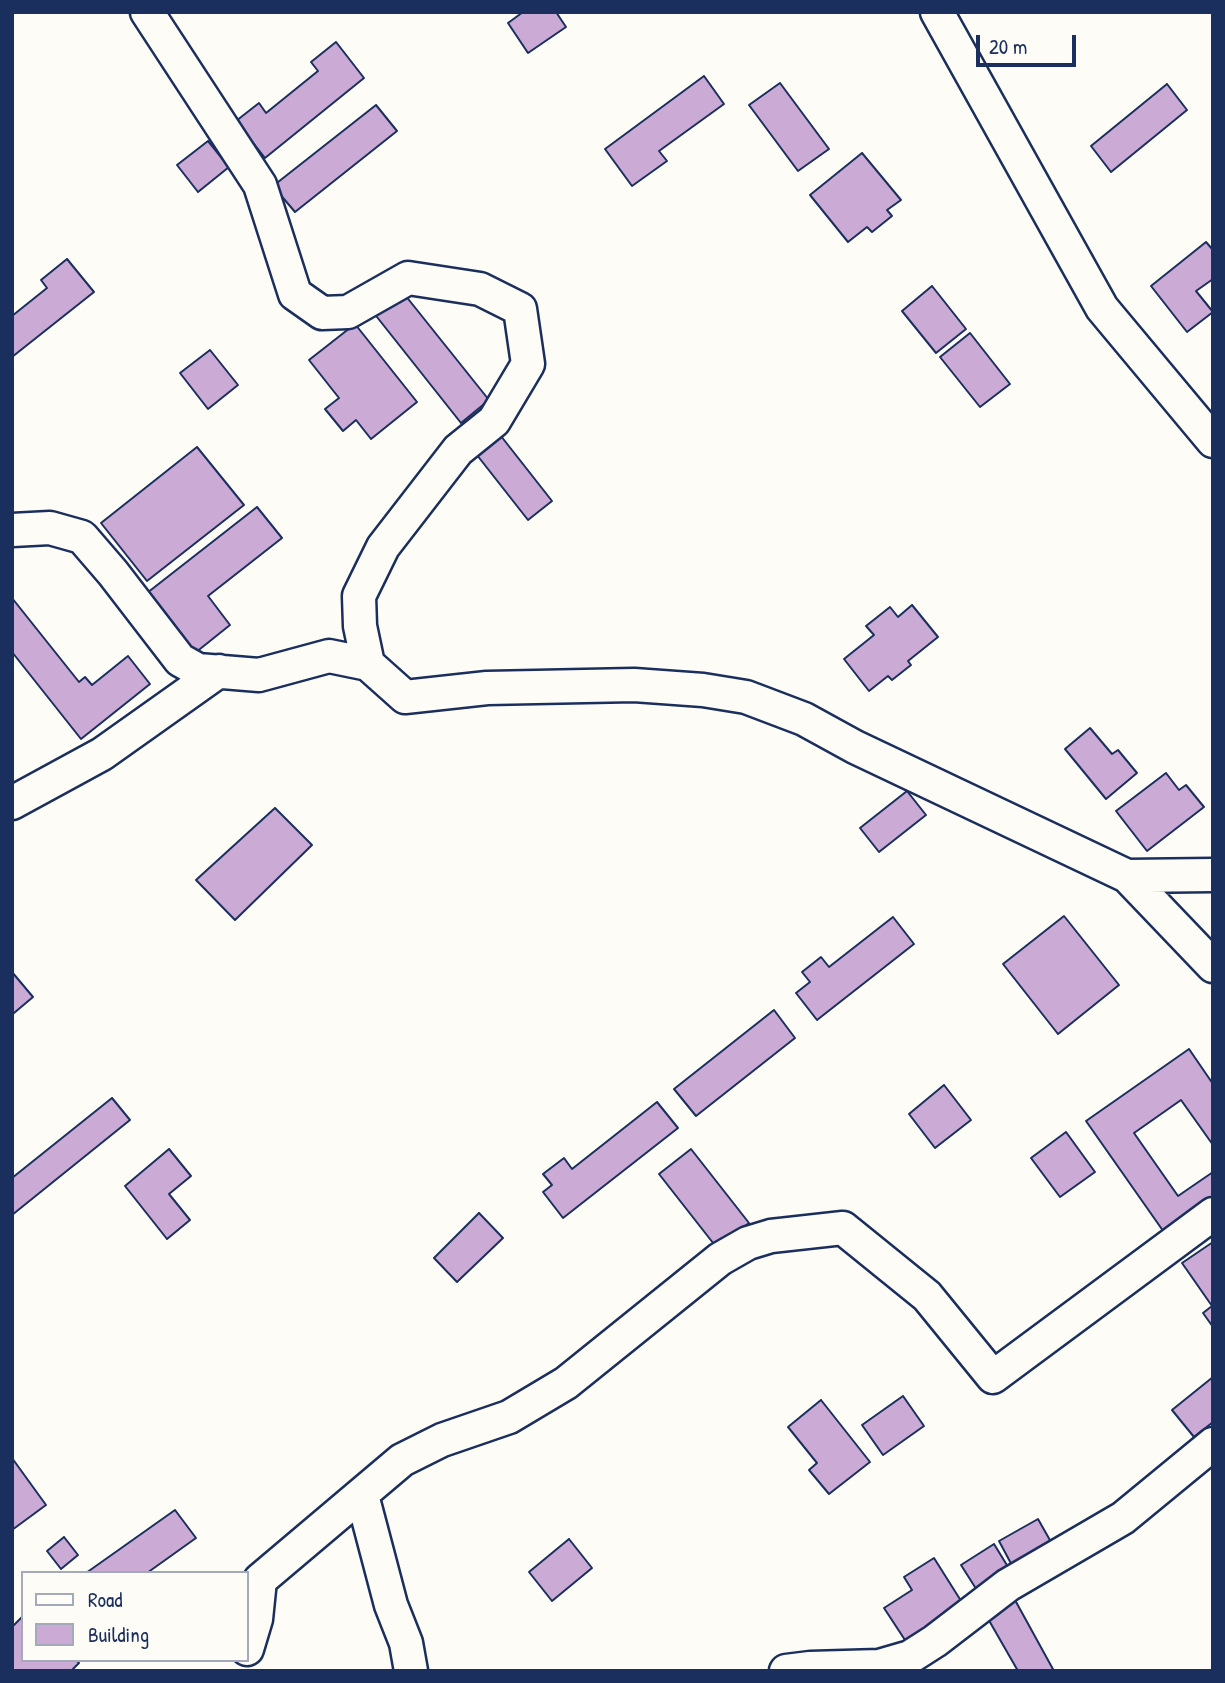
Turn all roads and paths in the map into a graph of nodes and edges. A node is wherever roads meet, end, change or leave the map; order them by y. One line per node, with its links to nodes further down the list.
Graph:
1 (147, 12): 5 (street)
2 (937, 12): 3 (street)
3 (1213, 441)
4 (12, 530): 6 (street)
5 (368, 664): 6 (street); 9 (street)
6 (219, 671): 7 (street)
7 (12, 803)
8 (1213, 875): 9 (street)
9 (1127, 876): 10 (street)
10 (1213, 966)
11 (1213, 1214): 13 (street)
12 (1213, 1444): 16 (street)
13 (362, 1495): 14 (street); 15 (street)
14 (248, 1646)
15 (411, 1671)
16 (786, 1671)

